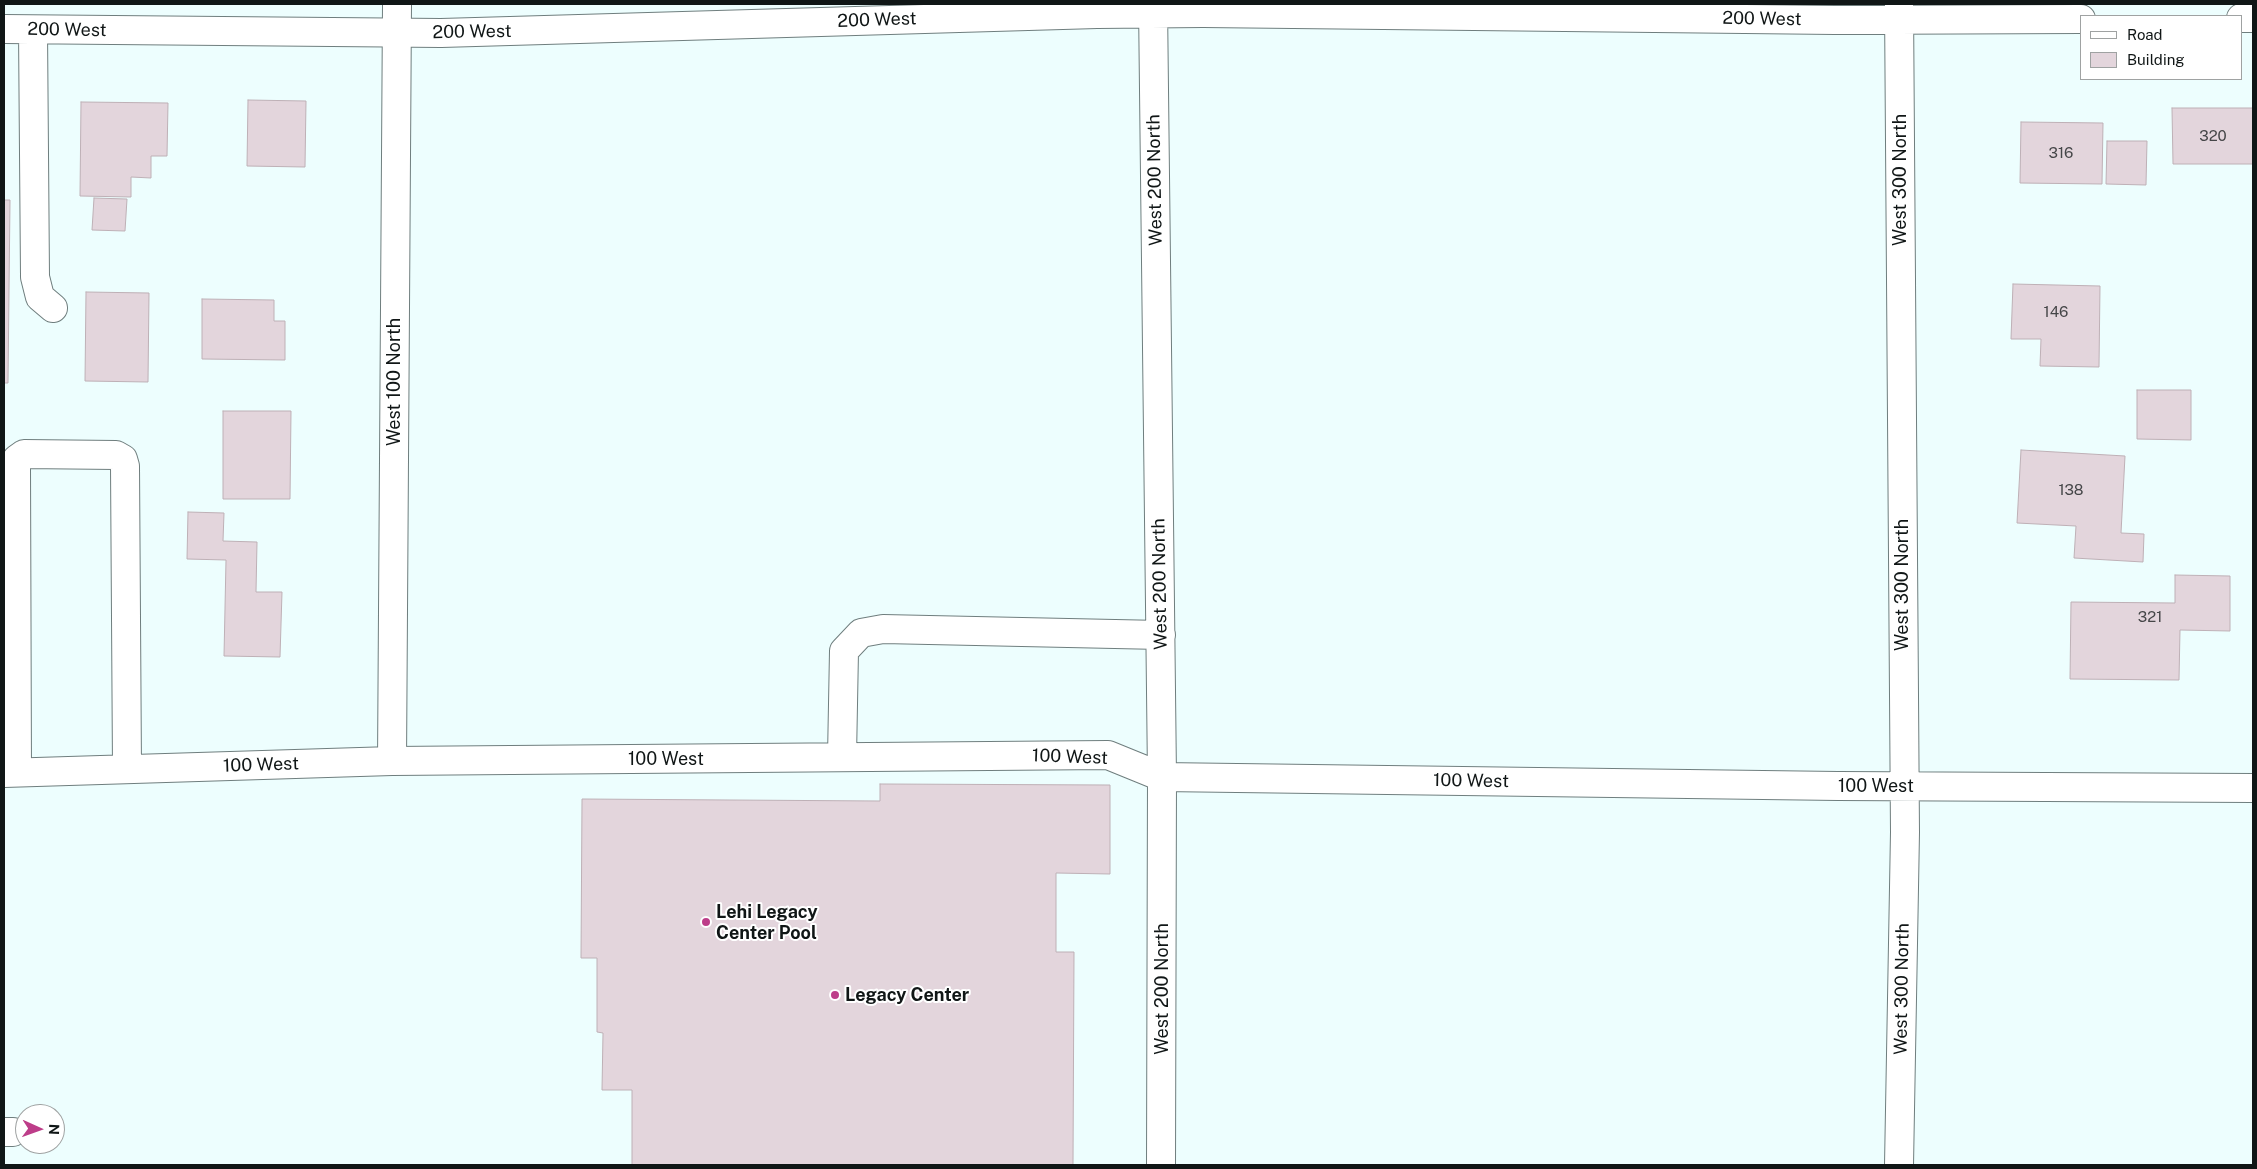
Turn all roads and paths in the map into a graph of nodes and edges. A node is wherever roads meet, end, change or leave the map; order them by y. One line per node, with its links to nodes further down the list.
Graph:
1 (397, 4): 7 (street, West 100 North)
2 (1152, 9): 3 (street, 200 West); 7 (street, 200 West); 9 (street, West 200 North)
3 (1899, 12): 4 (street, 200 West); 15 (street, West 300 North)
4 (2080, 19)
5 (4, 29): 6 (street, 200 West)
6 (33, 30): 7 (street, 200 West); 8 (street)
7 (397, 33): 11 (street, West 100 North)
8 (53, 308)
9 (1161, 635): 10 (street); 14 (street, West 200 North)
10 (842, 758): 11 (street, 100 West); 14 (street, 100 West)
11 (392, 761): 12 (street, 100 West)
12 (128, 769): 13 (street, 100 West); 13 (street)
13 (10, 773)
14 (1162, 777): 15 (street, 100 West); 17 (street, West 200 North)
15 (1905, 787): 16 (street, 100 West); 18 (street, West 300 North)
16 (2253, 788)
17 (1161, 1165)
18 (1899, 1165)

